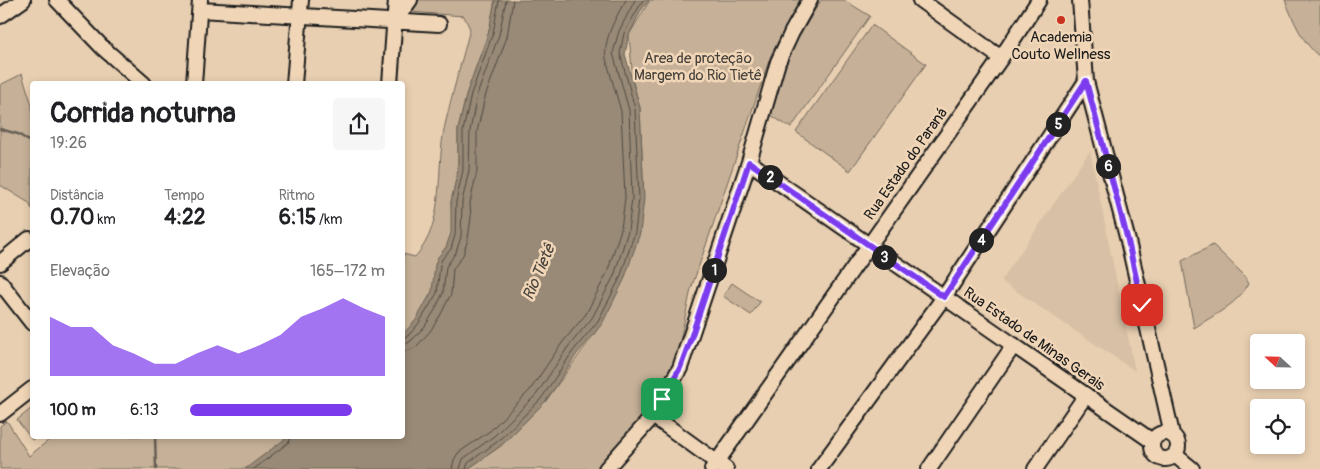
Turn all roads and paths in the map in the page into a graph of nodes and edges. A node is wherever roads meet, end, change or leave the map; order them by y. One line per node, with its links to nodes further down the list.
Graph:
1 (23, 0): 11 (street)
2 (57, 0): 16 (street)
3 (301, 0): 12 (street)
4 (396, 0): 13 (street)
5 (410, 0): 13 (street)
6 (810, 0): 21 (street)
7 (920, 0): 15 (street)
8 (1039, 0): 15 (street, Rua Estado do Paraná)
9 (1080, 0): 20 (street)
10 (200, 5): 12 (street); 17 (street)
11 (0, 16)
12 (300, 17): 13 (street); 18 (street)
13 (394, 21): 14 (street); 19 (street)
14 (439, 24)
15 (1001, 58): 23 (street, Rua Estado do Paraná)
16 (141, 81)
17 (194, 81)
18 (294, 81)
19 (390, 81)
20 (1086, 81): 26 (street); 33 (street)
21 (749, 162): 23 (street, Rua Estado de Minas Gerais); 32 (street)
22 (30, 240): 24 (street)
23 (869, 246): 26 (street, Rua Estado de Minas Gerais); 37 (street, Rua Estado do Paraná)
24 (0, 263)
25 (0, 282): 27 (street)
26 (944, 297): 28 (street, Rua Estado de Minas Gerais); 39 (street)
27 (30, 320)
28 (1014, 345): 30 (street, Rua Estado de Minas Gerais); 40 (street)
29 (30, 391): 31 (street)
30 (1086, 395): 34 (street, Rua Estado de Minas Gerais); 41 (street)
31 (0, 414)
32 (653, 416): 37 (street); 38 (street)
33 (1172, 434): 34 (street); 35 (street)
34 (1152, 441): 36 (street)
35 (1175, 455): 36 (street); 42 (street)
36 (1155, 463)
37 (718, 467)
38 (606, 469)
39 (820, 469)
40 (929, 469)
41 (1035, 469)
42 (1192, 469)

